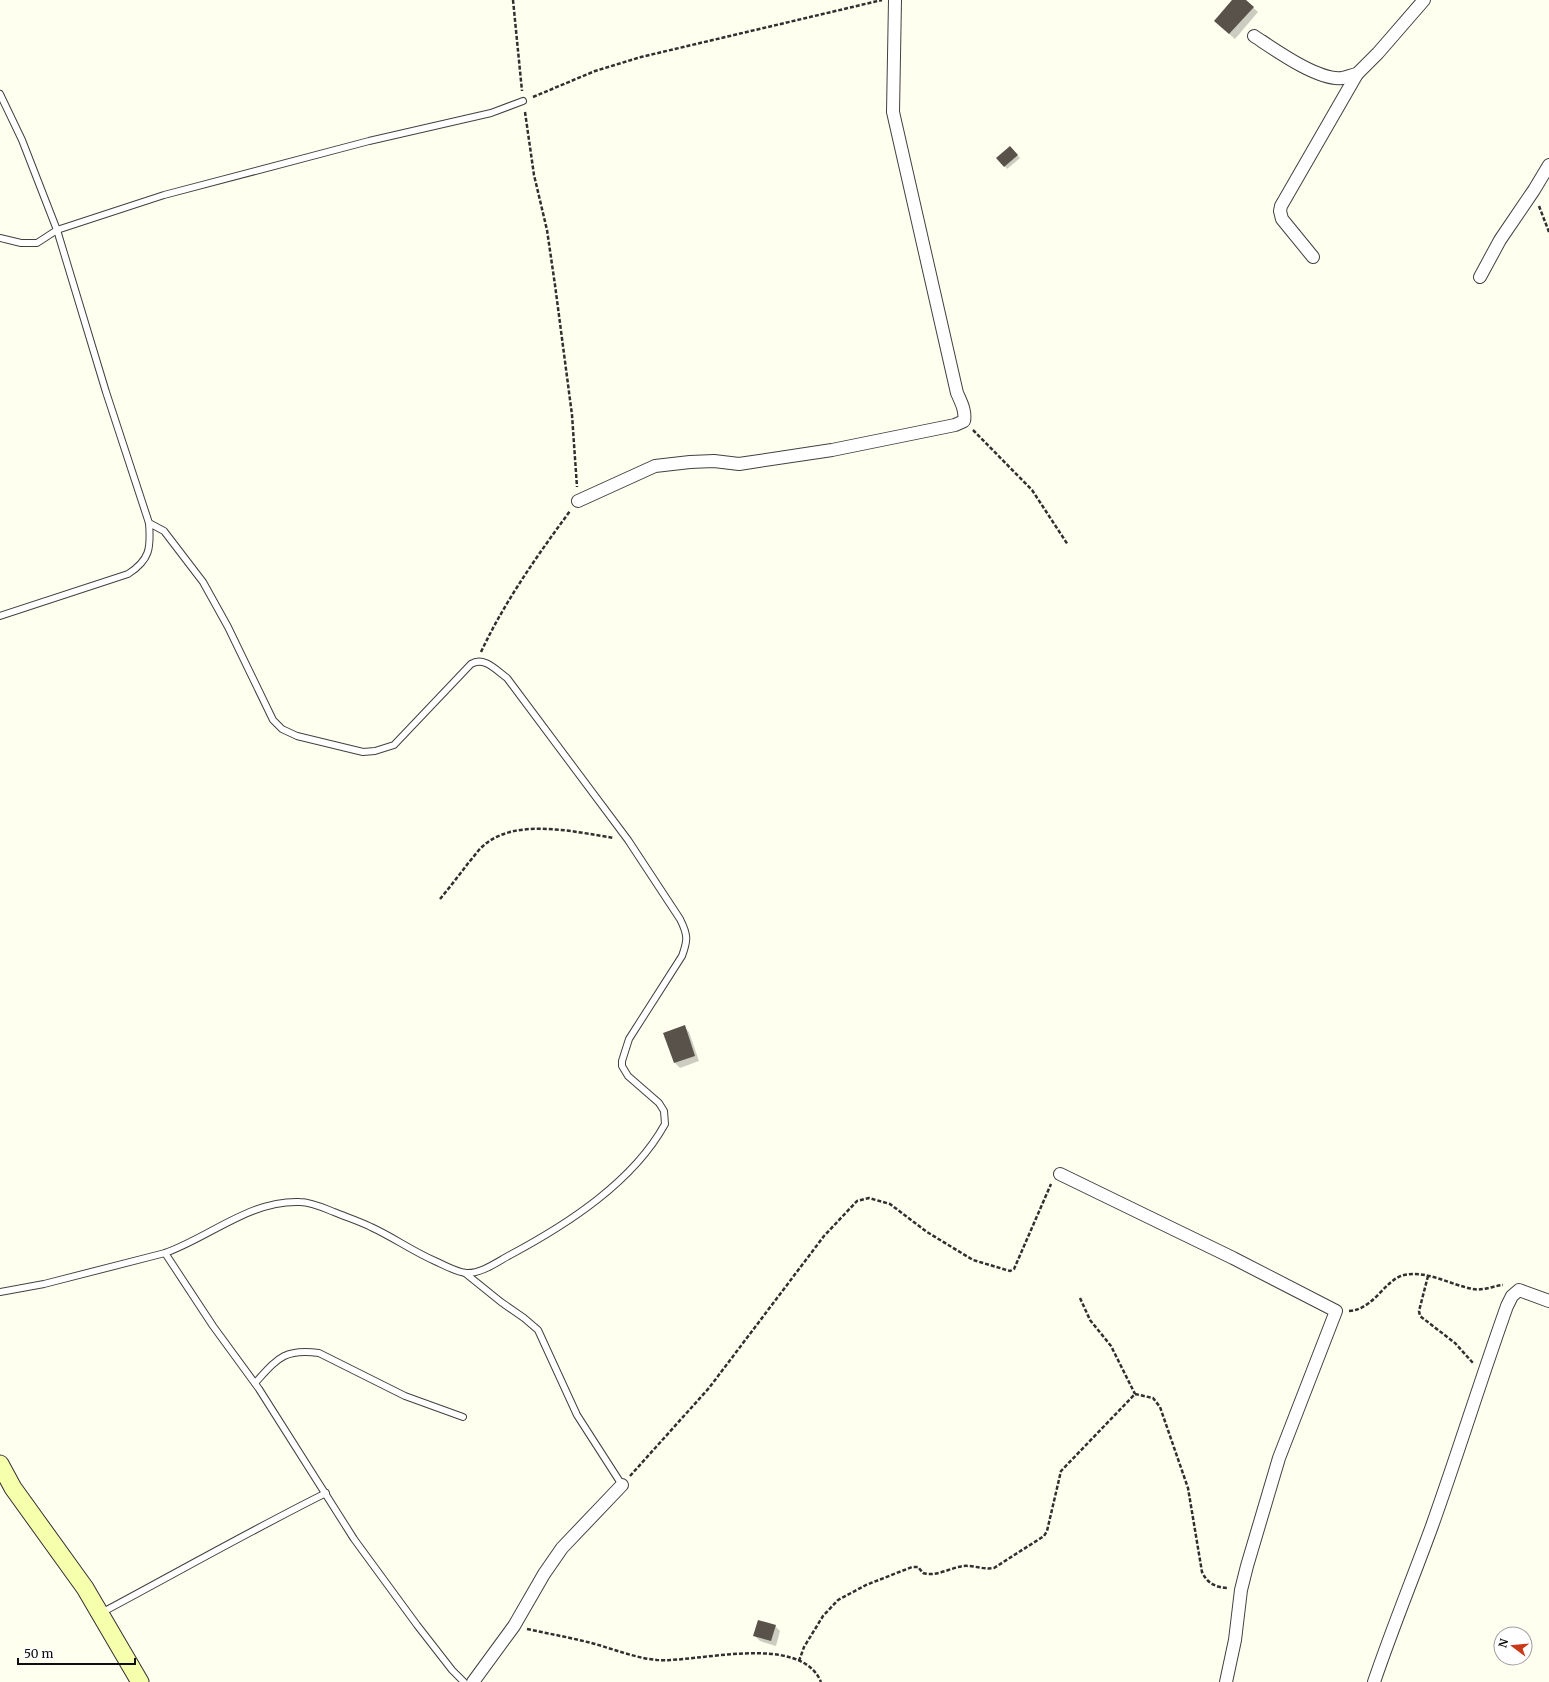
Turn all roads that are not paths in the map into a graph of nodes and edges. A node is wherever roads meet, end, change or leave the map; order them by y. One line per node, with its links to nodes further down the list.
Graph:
1 (895, 0): 12 (street)
2 (1424, 0): 4 (street)
3 (1254, 36): 4 (street)
4 (1357, 74): 10 (street)
5 (0, 94): 8 (lane)
6 (523, 101): 8 (lane)
7 (1549, 165): 11 (street)
8 (57, 230): 9 (lane); 13 (lane)
9 (0, 238)
10 (1314, 257)
11 (1480, 277)
12 (578, 501)
13 (149, 523): 14 (lane); 17 (lane)
14 (0, 616)
15 (1060, 1174): 29 (street)
16 (165, 1253): 17 (lane); 18 (lane); 20 (lane)
17 (466, 1273): 23 (lane)
18 (0, 1292)
19 (1549, 1301): 30 (street)
20 (255, 1383): 21 (lane); 24 (lane)
21 (463, 1417)
22 (0, 1464): 25 (street)
23 (622, 1485): 28 (street)
24 (326, 1493): 25 (lane); 27 (lane)
25 (100, 1613): 26 (street)
26 (140, 1682)
27 (464, 1682)
28 (473, 1682)
29 (1226, 1682)
30 (1374, 1682)

